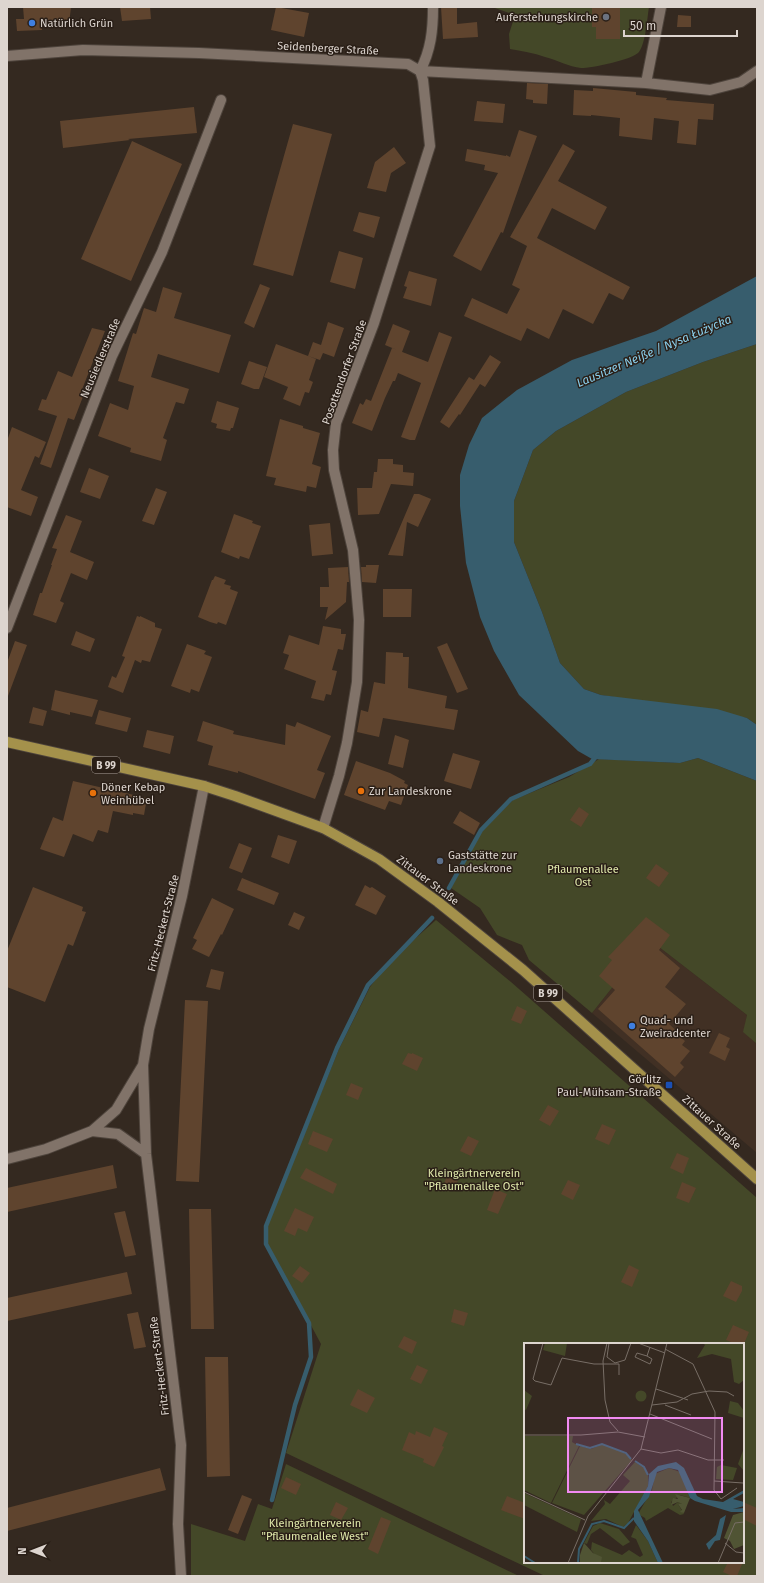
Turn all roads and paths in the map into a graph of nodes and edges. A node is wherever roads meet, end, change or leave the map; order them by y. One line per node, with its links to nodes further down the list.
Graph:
1 (433, 7): 4 (street)
2 (661, 7): 6 (street)
3 (7, 56): 4 (street, Seidenberger Straße)
4 (420, 71): 6 (street, Seidenberger Straße); 11 (street, Posottendorfer Straße)
5 (757, 71): 6 (street, Seidenberger Straße)
6 (646, 83)
7 (221, 100): 8 (street, Neusiedlerstraße)
8 (7, 628)
9 (7, 742): 10 (main road, Zittauer Straße / B 99)
10 (204, 786): 11 (main road, Zittauer Straße / B 99); 12 (street, Fritz-Heckert-Straße)
11 (323, 828): 16 (main road, Zittauer Straße / B 99)
12 (143, 1065): 13 (street, Fritz-Heckert-Straße); 14 (street, Fritz-Heckert-Straße)
13 (92, 1131): 14 (street); 15 (street)
14 (146, 1154): 17 (street, Fritz-Heckert-Straße)
15 (7, 1159)
16 (757, 1179)
17 (181, 1576)

